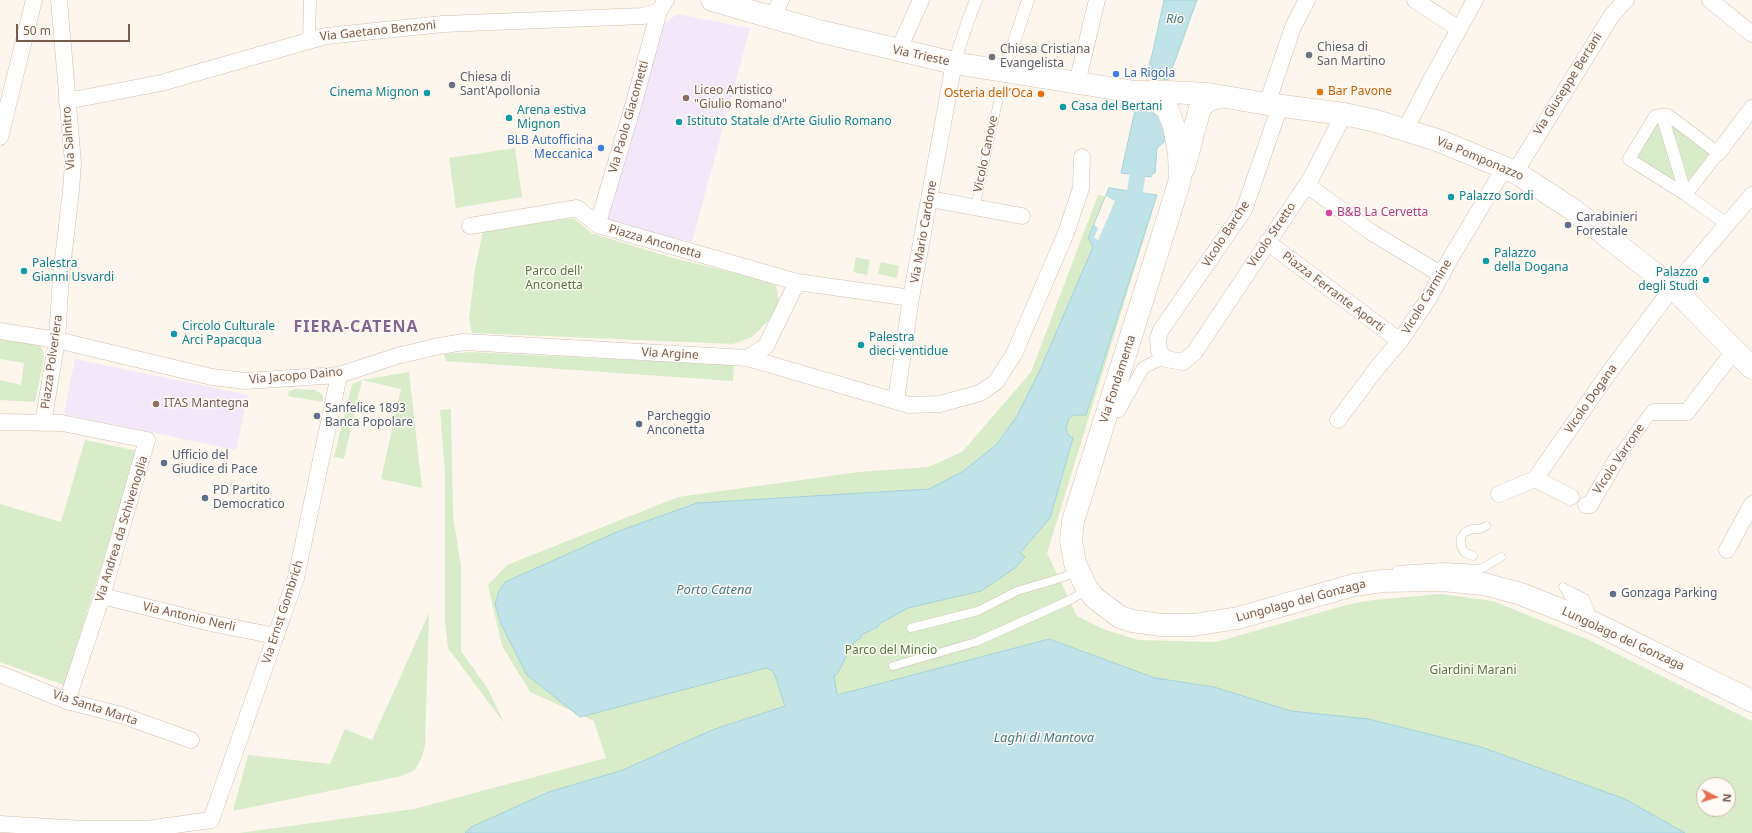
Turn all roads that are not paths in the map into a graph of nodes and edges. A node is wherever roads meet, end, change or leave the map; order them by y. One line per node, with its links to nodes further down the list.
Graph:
1 (34, 0): 34 (street)
2 (58, 0): 26 (street, Via Salnitro)
3 (310, 0): 18 (street)
4 (921, 0): 19 (street)
5 (976, 0): 20 (street)
6 (1028, 0): 21 (street)
7 (1097, 0): 22 (street)
8 (1307, 0): 28 (street, Vicolo Barche)
9 (1415, 0): 16 (street)
10 (1475, 0): 16 (street)
11 (1626, 0): 37 (street, Via Giuseppe Bertani)
12 (1710, 0): 17 (street)
13 (722, 1): 15 (main road, Via Trieste)
14 (663, 6): 18 (street, Via Gaetano Benzoni); 45 (street, Via Paolo Giacometti)
15 (776, 9): 19 (main road, Via Trieste)
16 (1459, 29): 33 (street)
17 (1752, 34)
18 (309, 40): 26 (street, Via Gaetano Benzoni)
19 (898, 51): 20 (main road, Via Trieste)
20 (954, 63): 21 (main road, Via Trieste); 42 (street, Via Mario Cardone)
21 (1004, 72): 22 (main road, Via Trieste)
22 (1077, 83): 23 (main road, Via Trieste)
23 (1135, 92): 24 (main road, Via Trieste); 32 (main road, Via Trieste)
24 (1168, 92): 25 (main road, Via Pomponazzo)
25 (1219, 96): 28 (main road, Via Pomponazzo); 38 (main road, Via Fondamenta)
26 (67, 102): 50 (street, Via Salnitro)
27 (998, 102): 43 (lane, Vicolo Canove)
28 (1273, 105): 30 (main road, Via Pomponazzo); 59 (street, Vicolo Barche)
29 (1752, 108): 35 (street)
30 (1344, 114): 33 (main road, Via Pomponazzo); 39 (street, Vicolo Stretto)
31 (1662, 115): 35 (street); 40 (street); 40 (street)
32 (1171, 116): 38 (main road, Via Fondamenta)
33 (1405, 130): 37 (main road, Via Pomponazzo)
34 (0, 137)
35 (1718, 153): 40 (street)
36 (1082, 157): 63 (street, Via Argine)
37 (1510, 169): 49 (street, Vicolo Carmine); 52 (main road, Via Pomponazzo)
38 (1180, 180): 64 (main road, Via Fondamenta)
39 (1307, 185): 48 (street, Vicolo Stretto); 49 (street)
40 (1686, 195): 46 (street)
41 (1752, 195): 46 (street, Vicolo Dogana)
42 (930, 199): 43 (street, Vicolo Canove); 53 (street, Via Mario Cardone)
43 (975, 207): 44 (street, Vicolo Canove)
44 (1022, 216)
45 (598, 223): 47 (street, Piazza Anconetta); 51 (street, Piazza Anconetta)
46 (1727, 224): 52 (street, Vicolo Dogana)
47 (470, 226)
48 (1267, 242): 56 (street, Piazza Ferrante Aporti); 59 (street, Vicolo Stretto)
49 (1442, 275): 56 (street, Vicolo Carmine)
50 (61, 276): 55 (street, Piazza Polveriera)
51 (797, 282): 53 (street, Piazza Anconetta); 60 (street)
52 (1673, 288): 58 (main road, Via Pomponazzo); 70 (street, Vicolo Dogana)
53 (911, 298): 63 (street, Via Mario Cardone)
54 (0, 331): 55 (street, Via Jacopo Daino)
55 (57, 340): 62 (street, Via Jacopo Daino); 68 (street, Piazza Polveriera)
56 (1400, 341): 66 (street, Vicolo Carmine)
57 (440, 346): 60 (street, Via Argine); 62 (street, Via Jacopo Daino)
58 (1735, 350): 61 (main road, Via Pomponazzo); 65 (street)
59 (1164, 357): 64 (street)
60 (748, 358): 63 (street, Via Argine)
61 (1752, 368)
62 (339, 375): 85 (street, Via Ernst Gombrich)
63 (896, 400)
64 (1104, 406): 79 (main road, Via Fondamenta)
65 (1654, 412): 69 (street, Vicolo Varrone)
66 (1338, 420)
67 (0, 422): 68 (street, Via Andrea da Schivenoglia)
68 (43, 423): 81 (street, Via Andrea da Schivenoglia)
69 (1618, 457): 74 (street, Vicolo Varrone)
70 (1535, 479): 71 (street); 72 (street)
71 (1499, 494)
72 (1571, 497)
73 (1752, 504): 76 (street)
74 (1586, 505)
75 (1486, 526): 77 (lane)
76 (1727, 550)
77 (1473, 556)
78 (1501, 557): 83 (lane)
79 (1083, 579): 83 (main road, Lungolago del Gonzaga); 84 (lane); 86 (lane)
80 (1563, 587): 82 (lane)
81 (102, 596): 85 (street, Via Antonio Nerli); 89 (street, Via Andrea da Schivenoglia)
82 (1592, 615): 83 (main road, Lungolago del Gonzaga); 88 (main road, Lungolago del Gonzaga)
83 (1228, 620)
84 (911, 628)
85 (276, 636): 91 (street, Via Ernst Gombrich)
86 (893, 666)
87 (0, 674): 89 (street, Via Santa Marta)
88 (1747, 696)
89 (67, 701): 90 (street, Via Santa Marta)
90 (184, 733)
91 (0, 824)

